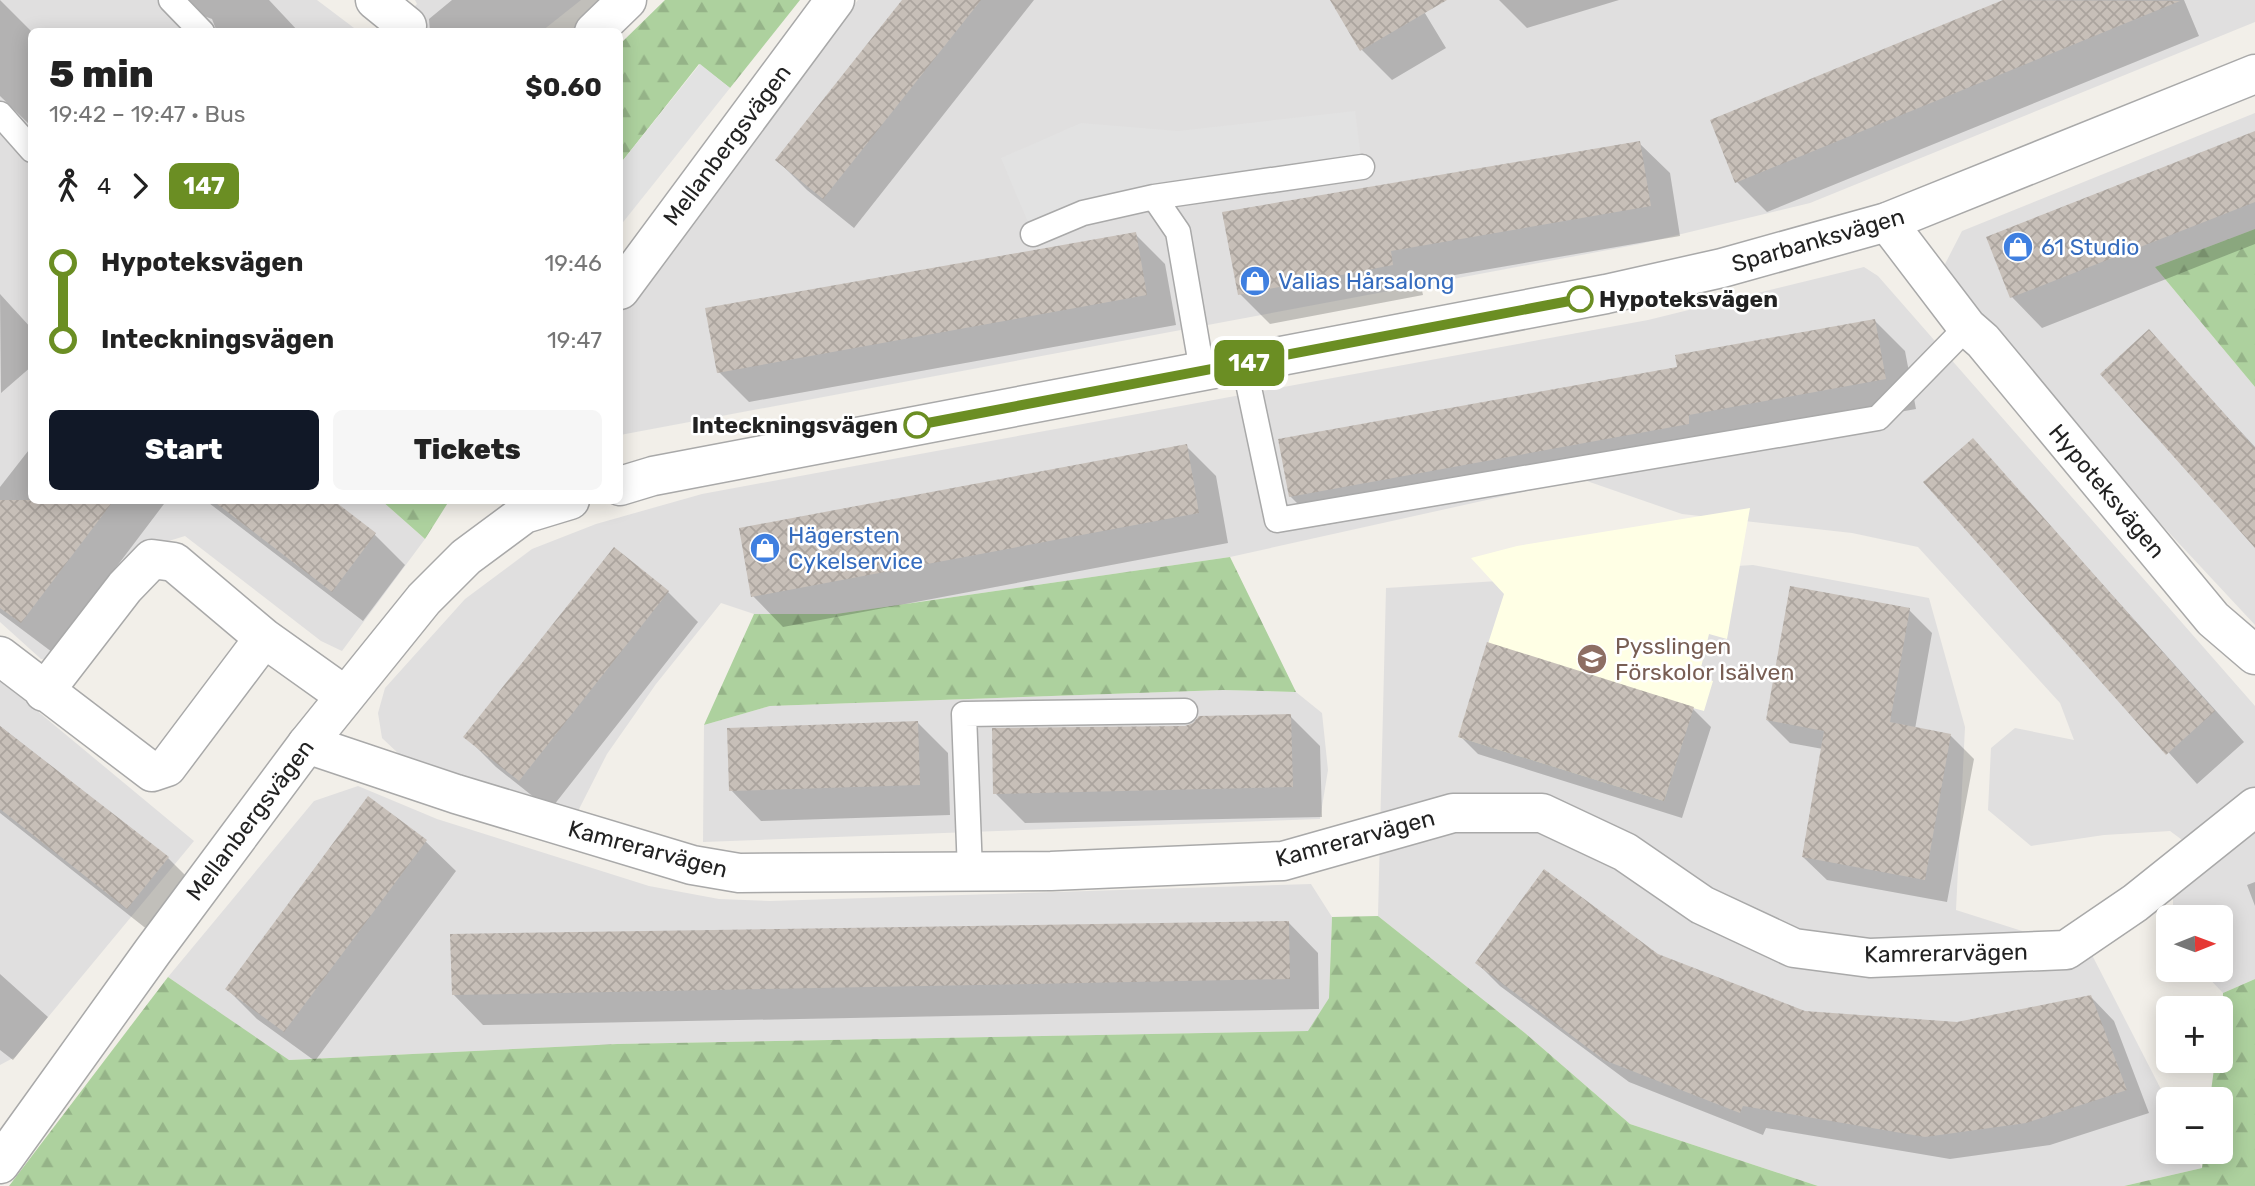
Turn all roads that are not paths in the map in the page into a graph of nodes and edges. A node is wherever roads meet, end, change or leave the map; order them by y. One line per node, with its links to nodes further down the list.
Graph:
1 (171, 0): 6 (lane)
2 (375, 0): 5 (street)
3 (627, 0): 7 (street)
4 (835, 0): 15 (street, Mellanbergsvägen)
5 (407, 26)
6 (198, 28)
7 (598, 28)
8 (2255, 74): 13 (street, Sparbanksvägen)
9 (0, 114): 10 (lane)
10 (28, 146)
11 (1362, 167): 12 (lane)
12 (1154, 197): 14 (lane); 18 (lane)
13 (1887, 222): 16 (street, Hypoteksvägen); 17 (street, Sparbanksvägen)
14 (1033, 234)
15 (623, 286)
16 (1966, 327): 17 (lane); 23 (street, Hypoteksvägen)
17 (1244, 364): 18 (street, Sparbanksvägen)
18 (1202, 371): 19 (street, Sparbanksvägen)
19 (623, 485)
20 (545, 504): 21 (street)
21 (526, 507): 26 (street, Mellanbergsvägen)
22 (264, 638): 25 (street); 25 (street); 26 (street)
23 (2255, 655)
24 (0, 656): 25 (street)
25 (44, 692)
26 (344, 695): 28 (street, Mellanbergsvägen)
27 (1185, 711): 30 (lane)
28 (307, 744): 30 (street, Kamrerarvägen); 31 (street, Mellanbergsvägen)
29 (2255, 807): 30 (street, Kamrerarvägen)
30 (970, 872)
31 (0, 1164)

